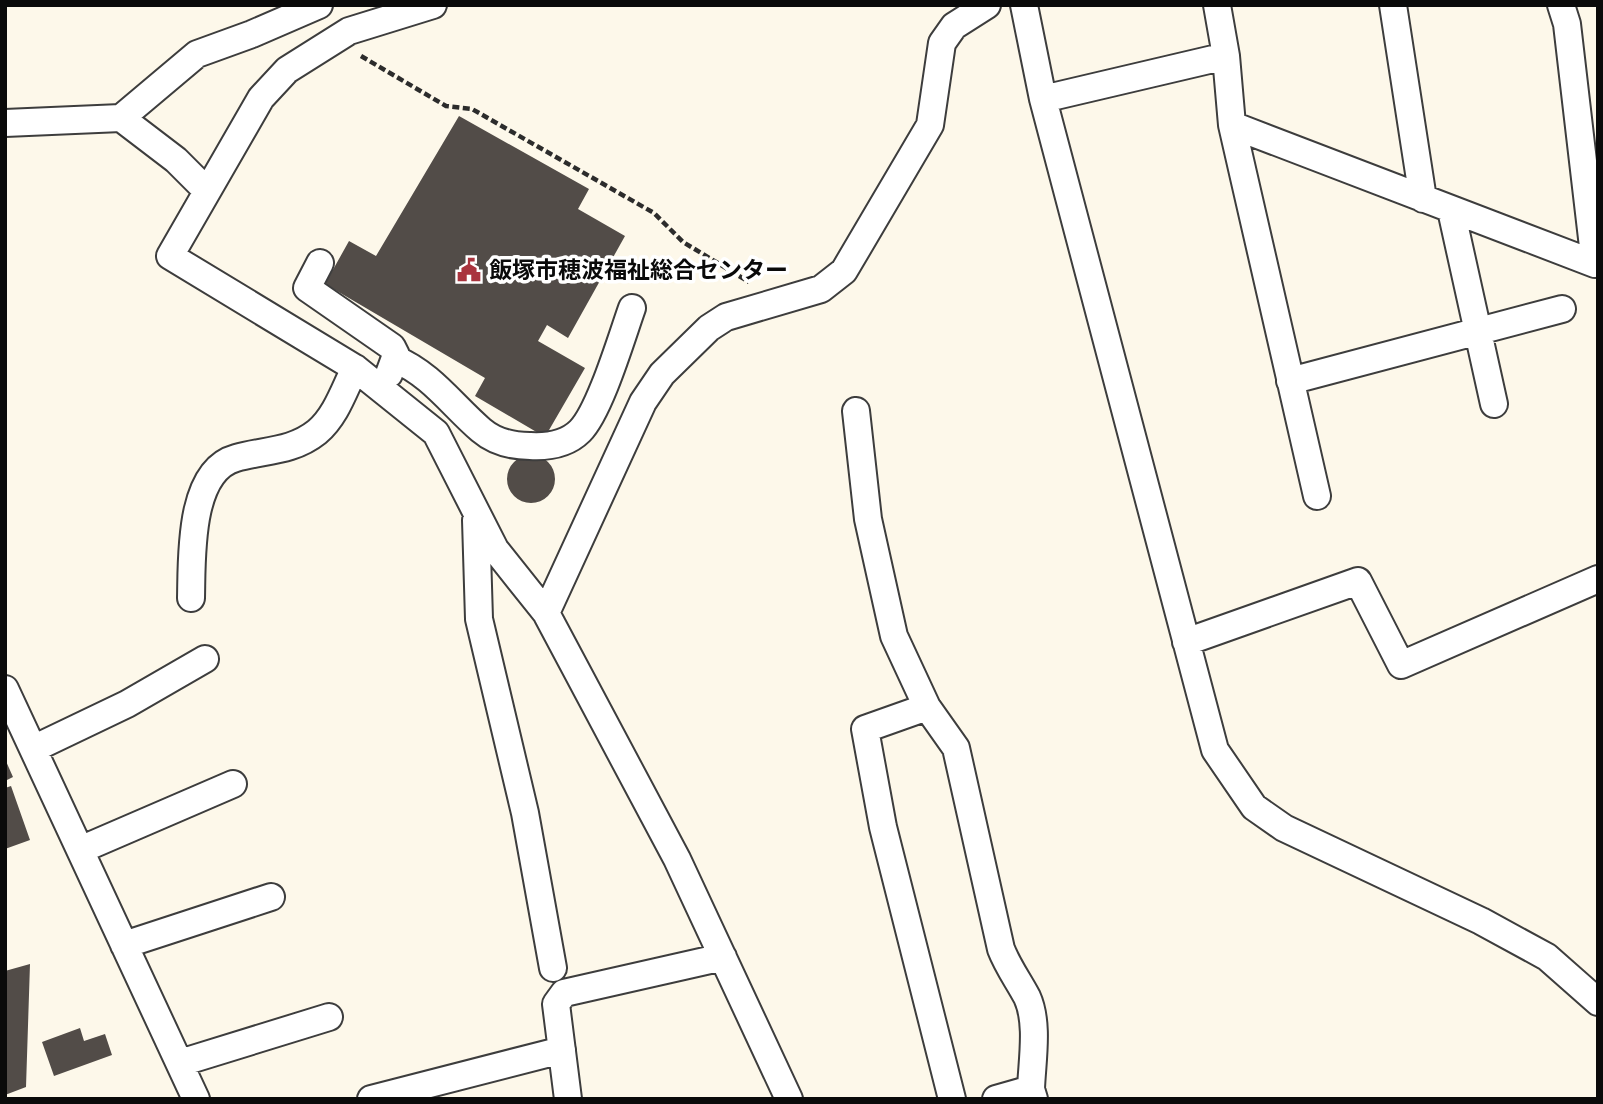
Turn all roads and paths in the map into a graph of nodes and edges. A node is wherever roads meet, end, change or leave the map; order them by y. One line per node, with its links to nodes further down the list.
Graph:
1 (319, 5): 11 (street)
2 (433, 5): 14 (street)
3 (988, 5): 32 (street)
4 (1024, 5): 10 (street)
5 (1217, 5): 9 (street)
6 (1393, 5): 15 (street)
7 (1561, 5): 16 (street)
8 (354, 51): 18 (path)
9 (1226, 57): 10 (street); 13 (street)
10 (1042, 99): 33 (street)
11 (121, 118): 12 (street); 14 (street)
12 (5, 123)
13 (1232, 125): 15 (street); 24 (street)
14 (207, 191): 23 (street)
15 (1423, 199): 16 (street)
16 (1451, 210): 21 (street)
17 (320, 263): 22 (street)
18 (751, 283)
19 (632, 308): 22 (street)
20 (1562, 309): 21 (street)
21 (1478, 331): 24 (street); 26 (street)
22 (395, 359): 25 (street)
23 (355, 368): 25 (street); 31 (street)
24 (1290, 381): 28 (street)
25 (381, 387): 29 (street)
26 (1494, 404)
27 (856, 411): 36 (street)
28 (1317, 496)
29 (476, 516): 32 (street); 43 (street)
30 (1598, 579): 33 (street)
31 (191, 598)
32 (546, 613): 42 (street)
33 (1186, 642): 44 (street)
34 (205, 659): 37 (street)
35 (5, 689): 37 (street)
36 (927, 707): 48 (street); 53 (street)
37 (33, 749): 39 (street)
38 (233, 784): 39 (street)
39 (80, 850): 41 (street)
40 (271, 897): 41 (street)
41 (124, 946): 47 (street)
42 (723, 957): 46 (street); 52 (street)
43 (553, 968)
44 (1598, 1002)
45 (329, 1017): 47 (street)
46 (562, 1050): 50 (street); 51 (street)
47 (180, 1063): 49 (street)
48 (1033, 1094): 54 (street)
49 (196, 1099)
50 (371, 1099)
51 (568, 1099)
52 (789, 1099)
53 (952, 1099)
54 (996, 1099)

